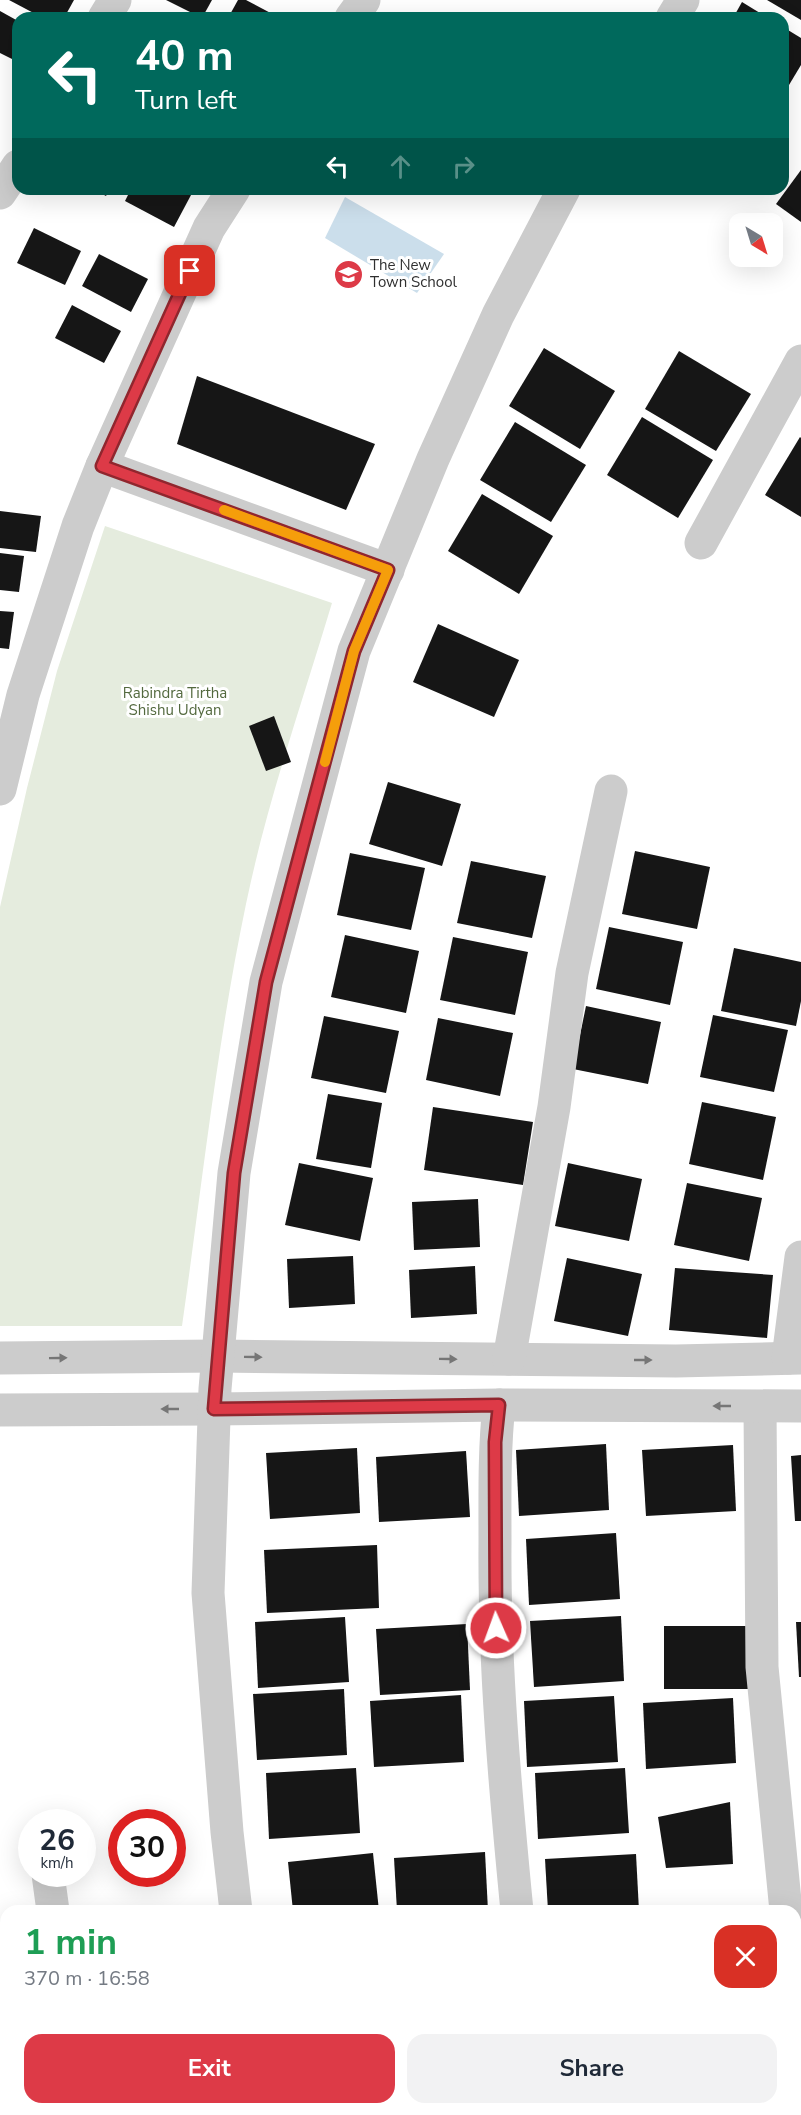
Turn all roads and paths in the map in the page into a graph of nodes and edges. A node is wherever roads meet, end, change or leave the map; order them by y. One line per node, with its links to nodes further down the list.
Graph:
1 (12, 175): 2 (street)
2 (0, 193)
3 (230, 195): 6 (street)
4 (561, 195): 8 (street)
5 (801, 361): 7 (street)
6 (102, 466): 8 (street); 9 (street)
7 (701, 543)
8 (388, 570): 12 (street)
9 (0, 789)
10 (611, 791): 15 (street)
11 (801, 1257): 14 (street)
12 (218, 1356): 13 (street, one-way to 12); 15 (street, one-way to 15); 19 (street)
13 (0, 1358)
14 (795, 1358): 15 (street, one-way to 14)
15 (509, 1359)
16 (499, 1405): 18 (street, one-way to 16); 19 (street); 24 (street)
17 (801, 1406): 18 (street)
18 (760, 1407): 25 (street)
19 (214, 1409): 20 (street, one-way to 20); 23 (street)
20 (0, 1410)
21 (49, 1887): 22 (street)
22 (51, 1905)
23 (235, 1905)
24 (516, 1905)
25 (785, 1905)

